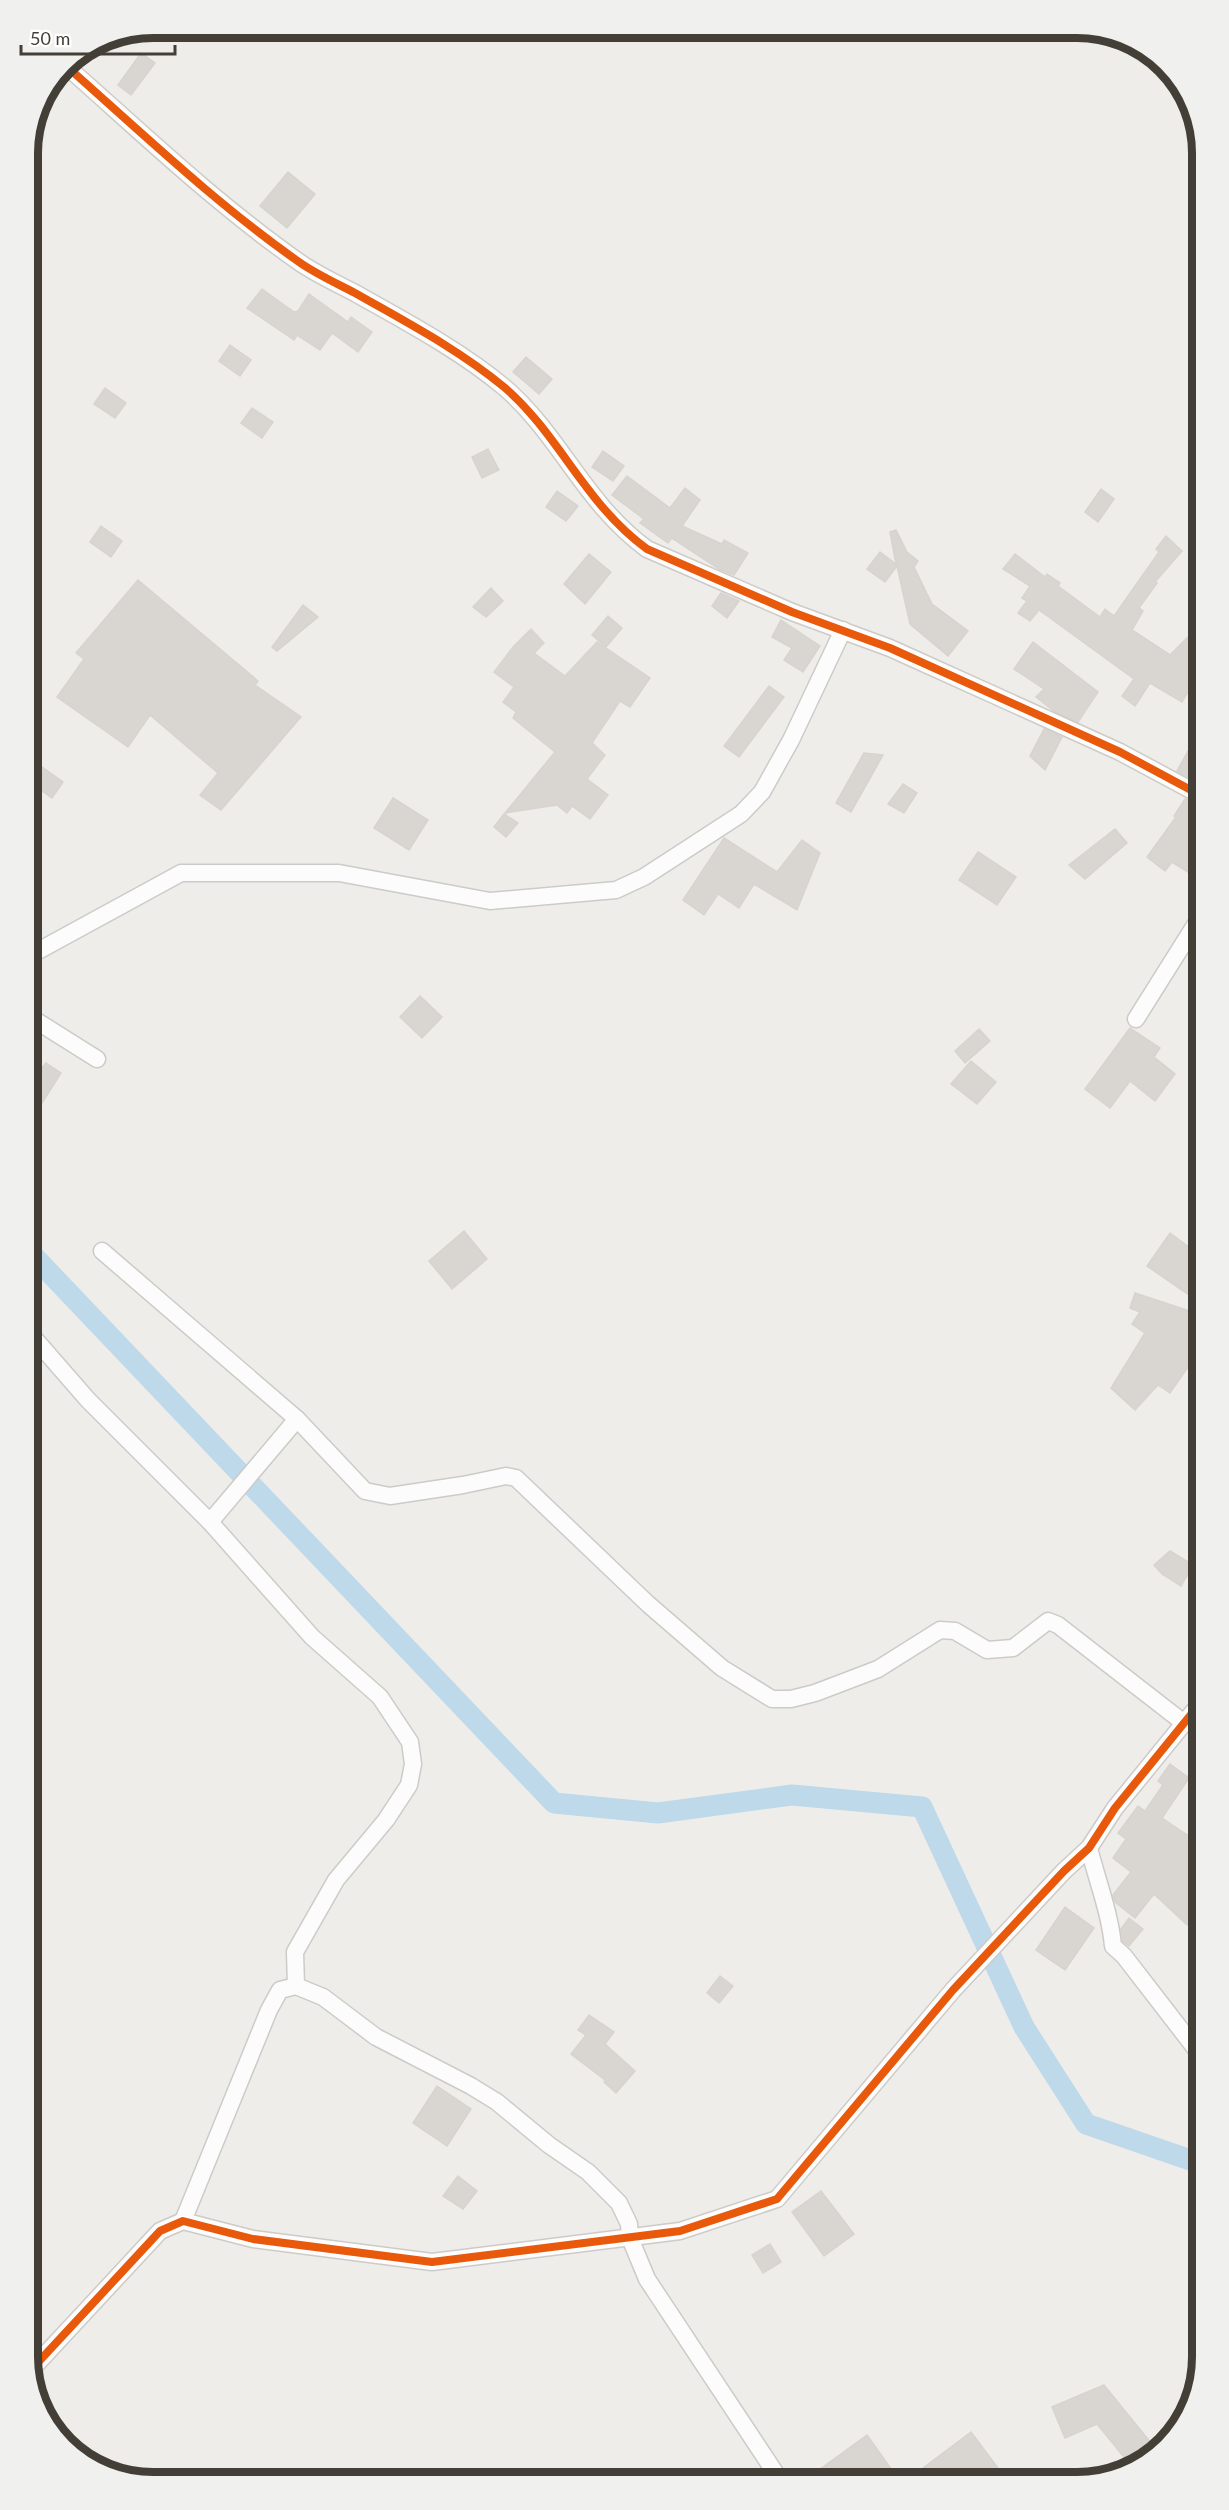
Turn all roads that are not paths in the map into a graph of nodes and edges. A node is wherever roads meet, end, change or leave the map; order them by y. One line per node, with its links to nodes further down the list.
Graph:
1 (72, 71): 2 (street)
2 (843, 630): 3 (street); 5 (street)
3 (1192, 791)
4 (1192, 930): 6 (street)
5 (38, 951)
6 (1136, 1019)
7 (38, 1022): 8 (street)
8 (97, 1059)
9 (102, 1251): 11 (street)
10 (38, 1343): 12 (street)
11 (297, 1419): 12 (street); 14 (street)
12 (210, 1522): 16 (street)
13 (1192, 1713): 14 (street)
14 (1184, 1723): 15 (street)
15 (1089, 1848): 17 (street); 19 (street)
16 (296, 1986): 18 (street); 19 (street)
17 (1192, 2044)
18 (183, 2221): 19 (street); 20 (street)
19 (630, 2238): 21 (street)
20 (38, 2362)
21 (775, 2472)

